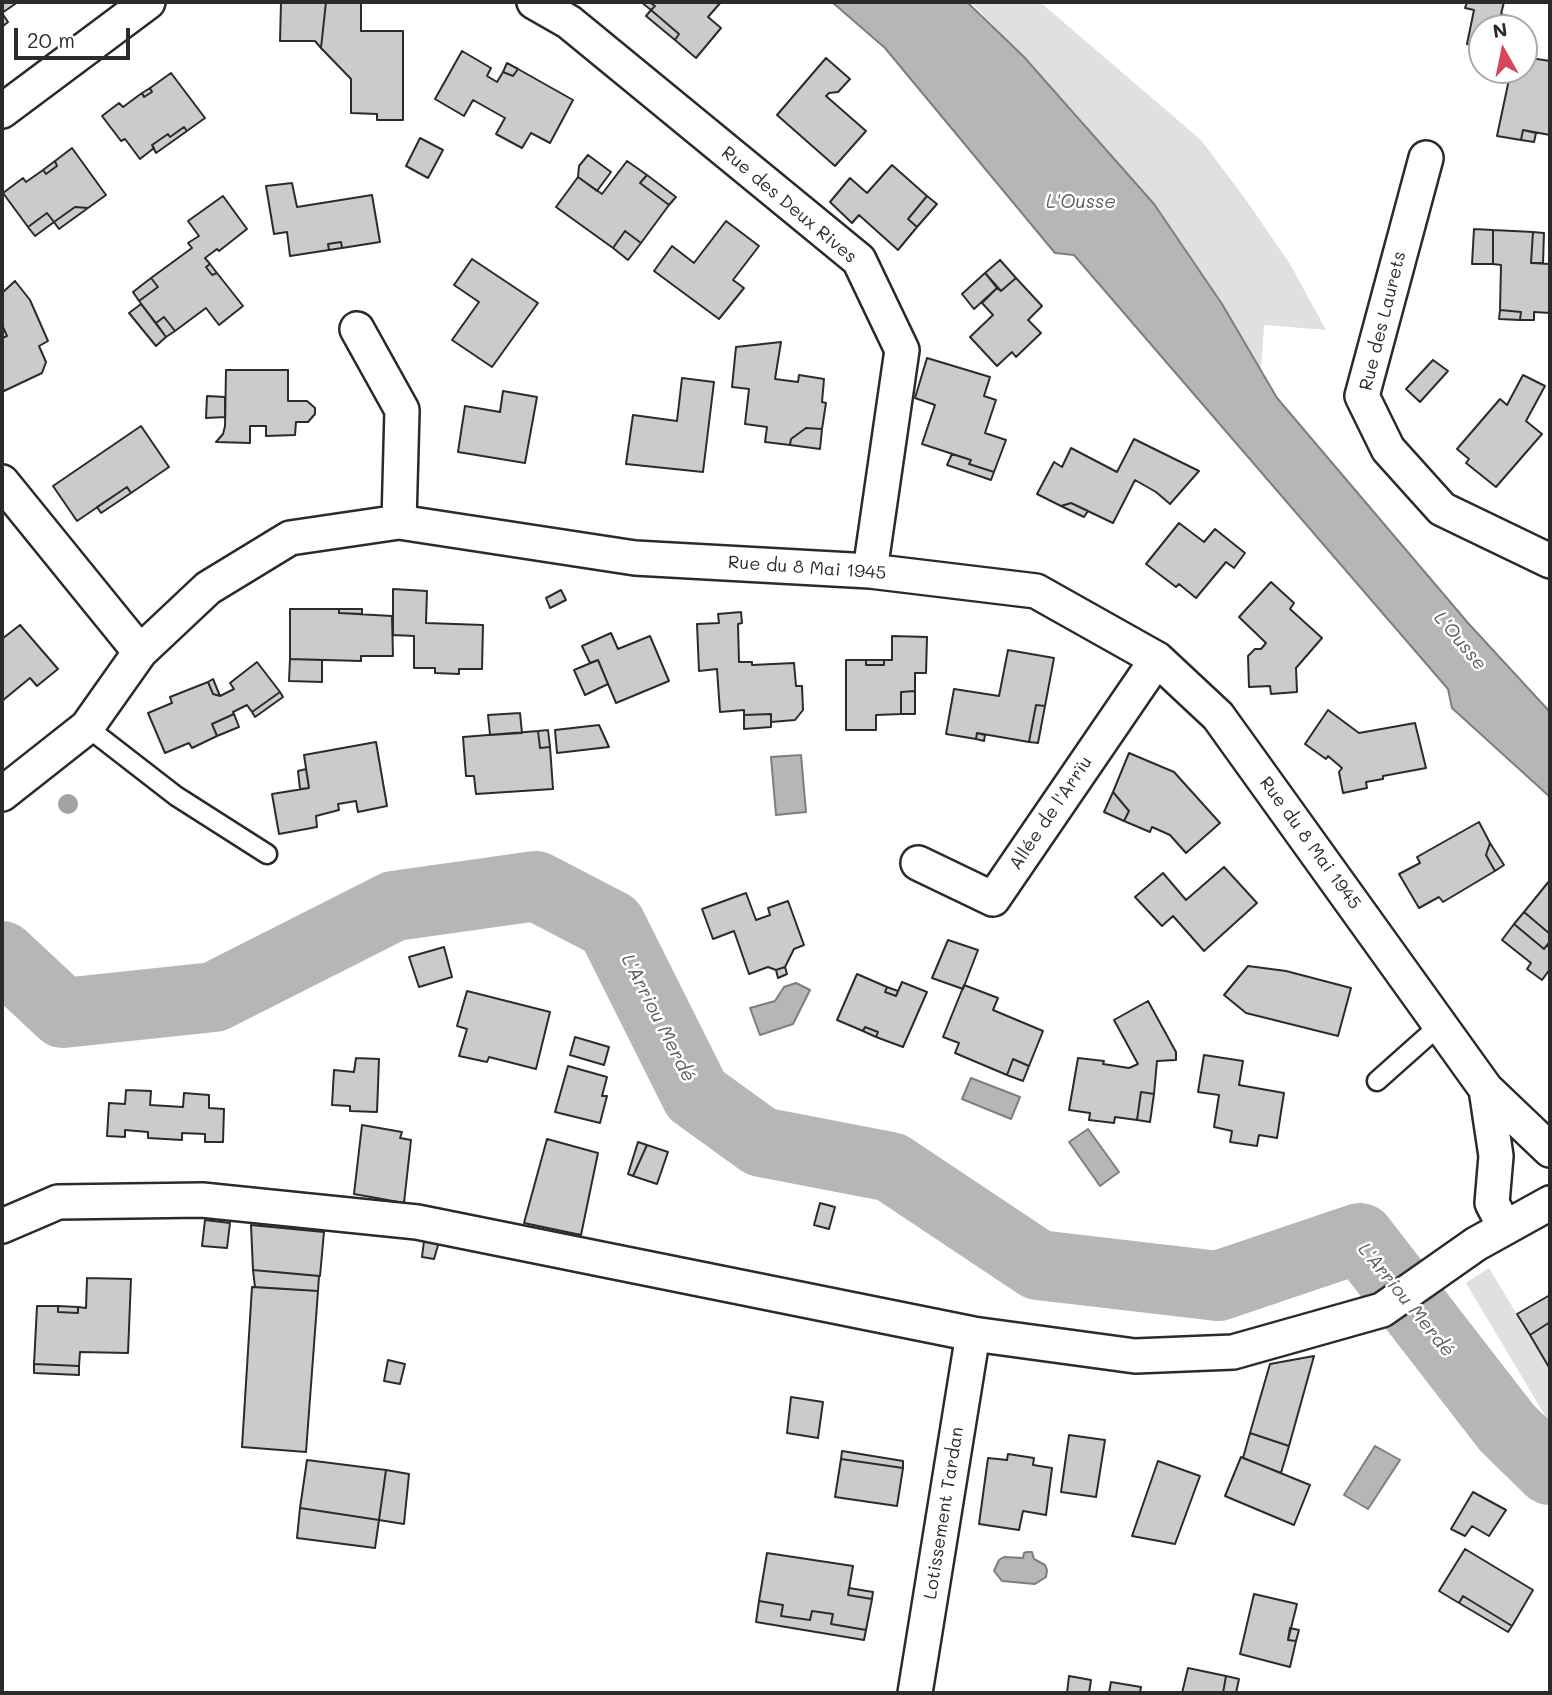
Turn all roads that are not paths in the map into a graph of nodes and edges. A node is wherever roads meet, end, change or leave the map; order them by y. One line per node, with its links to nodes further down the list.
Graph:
1 (148, 2): 3 (street)
2 (534, 2): 9 (street, Rue des Deux Rives)
3 (2, 111)
4 (1426, 158): 8 (street, Rue des Laurets)
5 (357, 329): 7 (street)
6 (2, 482): 10 (street)
7 (399, 522): 9 (street, Rue du 8 Mai 1945); 10 (street, Rue du 8 Mai 1945)
8 (1550, 561)
9 (870, 571): 11 (street, Rue du 8 Mai 1945)
10 (140, 652): 12 (street, Rue du 8 Mai 1945)
11 (1157, 659): 15 (street, Allée de l'Arrïu); 16 (street, Rue du 8 Mai 1945)
12 (87, 727): 13 (street, Rue du 8 Mai 1945); 14 (lane)
13 (2, 794)
14 (267, 854)
15 (918, 863)
16 (1441, 1024): 17 (lane); 18 (street, Rue du 8 Mai 1945)
17 (1377, 1081)
18 (1486, 1089): 19 (street, Rue du 8 Mai 1945); 22 (street, Rue du 8 Mai 1945)
19 (1550, 1150)
20 (1550, 1203): 22 (street)
21 (2, 1226): 23 (street)
22 (1505, 1228): 23 (street)
23 (973, 1334): 24 (street, Lotissement Tardan)
24 (915, 1693)

